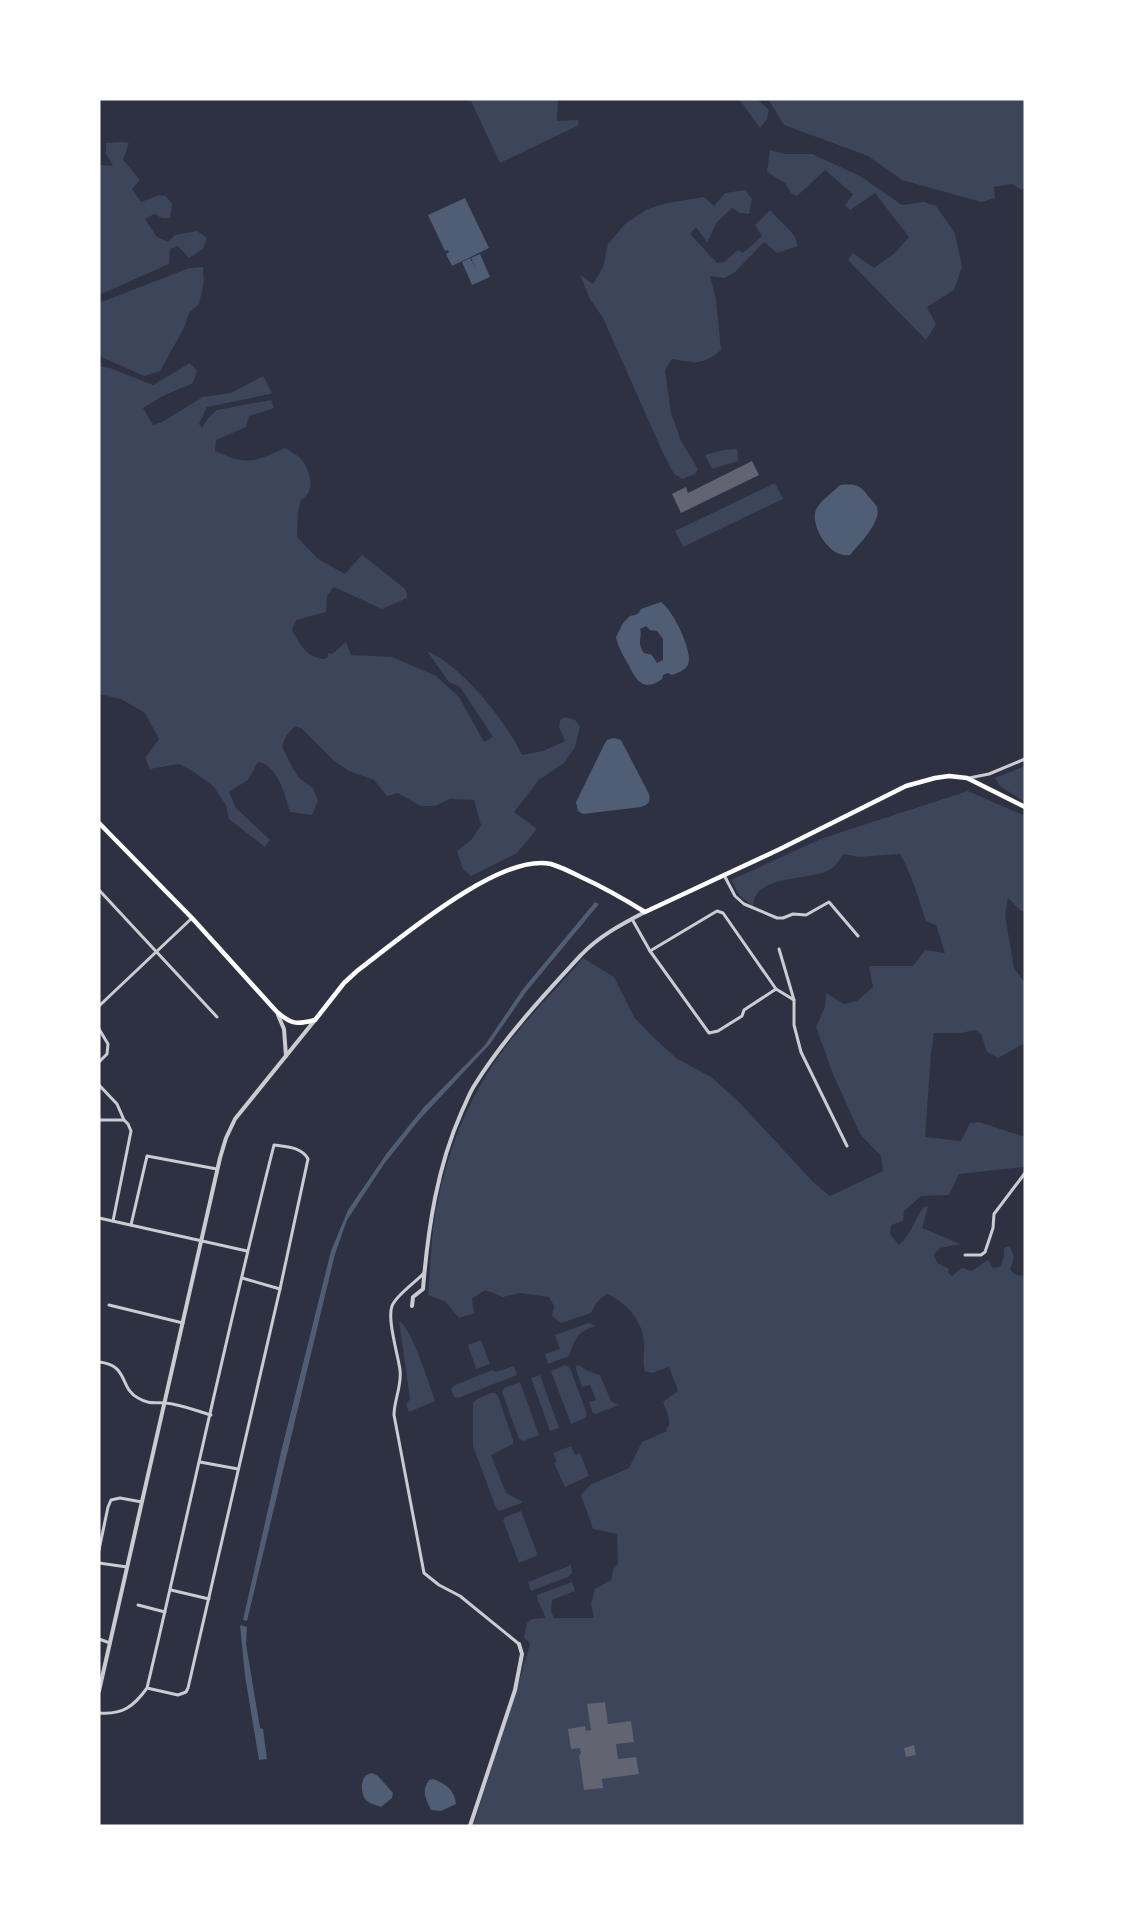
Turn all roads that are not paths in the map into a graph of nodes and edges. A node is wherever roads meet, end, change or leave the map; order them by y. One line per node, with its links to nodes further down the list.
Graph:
1 (1025, 759): 2 (street)
2 (967, 778): 3 (main road); 5 (main road)
3 (1025, 807)
4 (99, 823): 8 (main road)
5 (724, 875): 7 (main road); 10 (street)
6 (99, 890): 13 (street)
7 (645, 912): 9 (street); 19 (main road)
8 (192, 918): 13 (street); 17 (main road)
9 (632, 919): 12 (street); 35 (street)
10 (858, 936)
11 (779, 950): 15 (street)
12 (650, 951): 14 (street); 14 (street)
13 (156, 952): 16 (street); 18 (street)
14 (776, 988): 15 (street)
15 (794, 1000): 26 (street)
16 (99, 1006)
17 (277, 1012): 19 (main road); 21 (street)
18 (217, 1017)
19 (315, 1020): 21 (street)
20 (99, 1029): 22 (street)
21 (286, 1056): 27 (street)
22 (99, 1062)
23 (99, 1085): 25 (street)
24 (99, 1120): 25 (street)
25 (124, 1120): 30 (street)
26 (847, 1146)
27 (217, 1169): 31 (street); 32 (street)
28 (1025, 1173): 34 (street)
29 (99, 1218): 30 (street)
30 (113, 1221): 31 (street)
31 (131, 1225): 32 (street)
32 (202, 1241): 33 (street); 40 (street)
33 (247, 1251): 36 (street); 37 (street)
34 (965, 1255)
35 (424, 1273): 39 (street); 56 (street)
36 (242, 1278): 37 (street); 43 (street)
37 (280, 1289): 45 (street)
38 (109, 1305): 40 (street)
39 (412, 1306)
40 (183, 1323): 42 (street)
41 (99, 1362): 42 (street)
42 (165, 1403): 43 (street); 46 (street)
43 (211, 1415): 44 (street)
44 (201, 1462): 45 (street); 50 (street)
45 (238, 1469): 51 (street)
46 (142, 1502): 47 (street); 49 (street)
47 (99, 1550)
48 (99, 1563): 49 (street)
49 (127, 1567): 55 (street)
50 (171, 1590): 51 (street); 53 (street)
51 (209, 1599): 57 (street)
52 (138, 1605): 53 (street)
53 (165, 1612): 57 (street)
54 (99, 1639): 55 (street)
55 (110, 1642): 58 (street)
56 (519, 1644): 60 (street)
57 (147, 1688): 59 (street)
58 (99, 1691)
59 (99, 1713)
60 (470, 1826)

